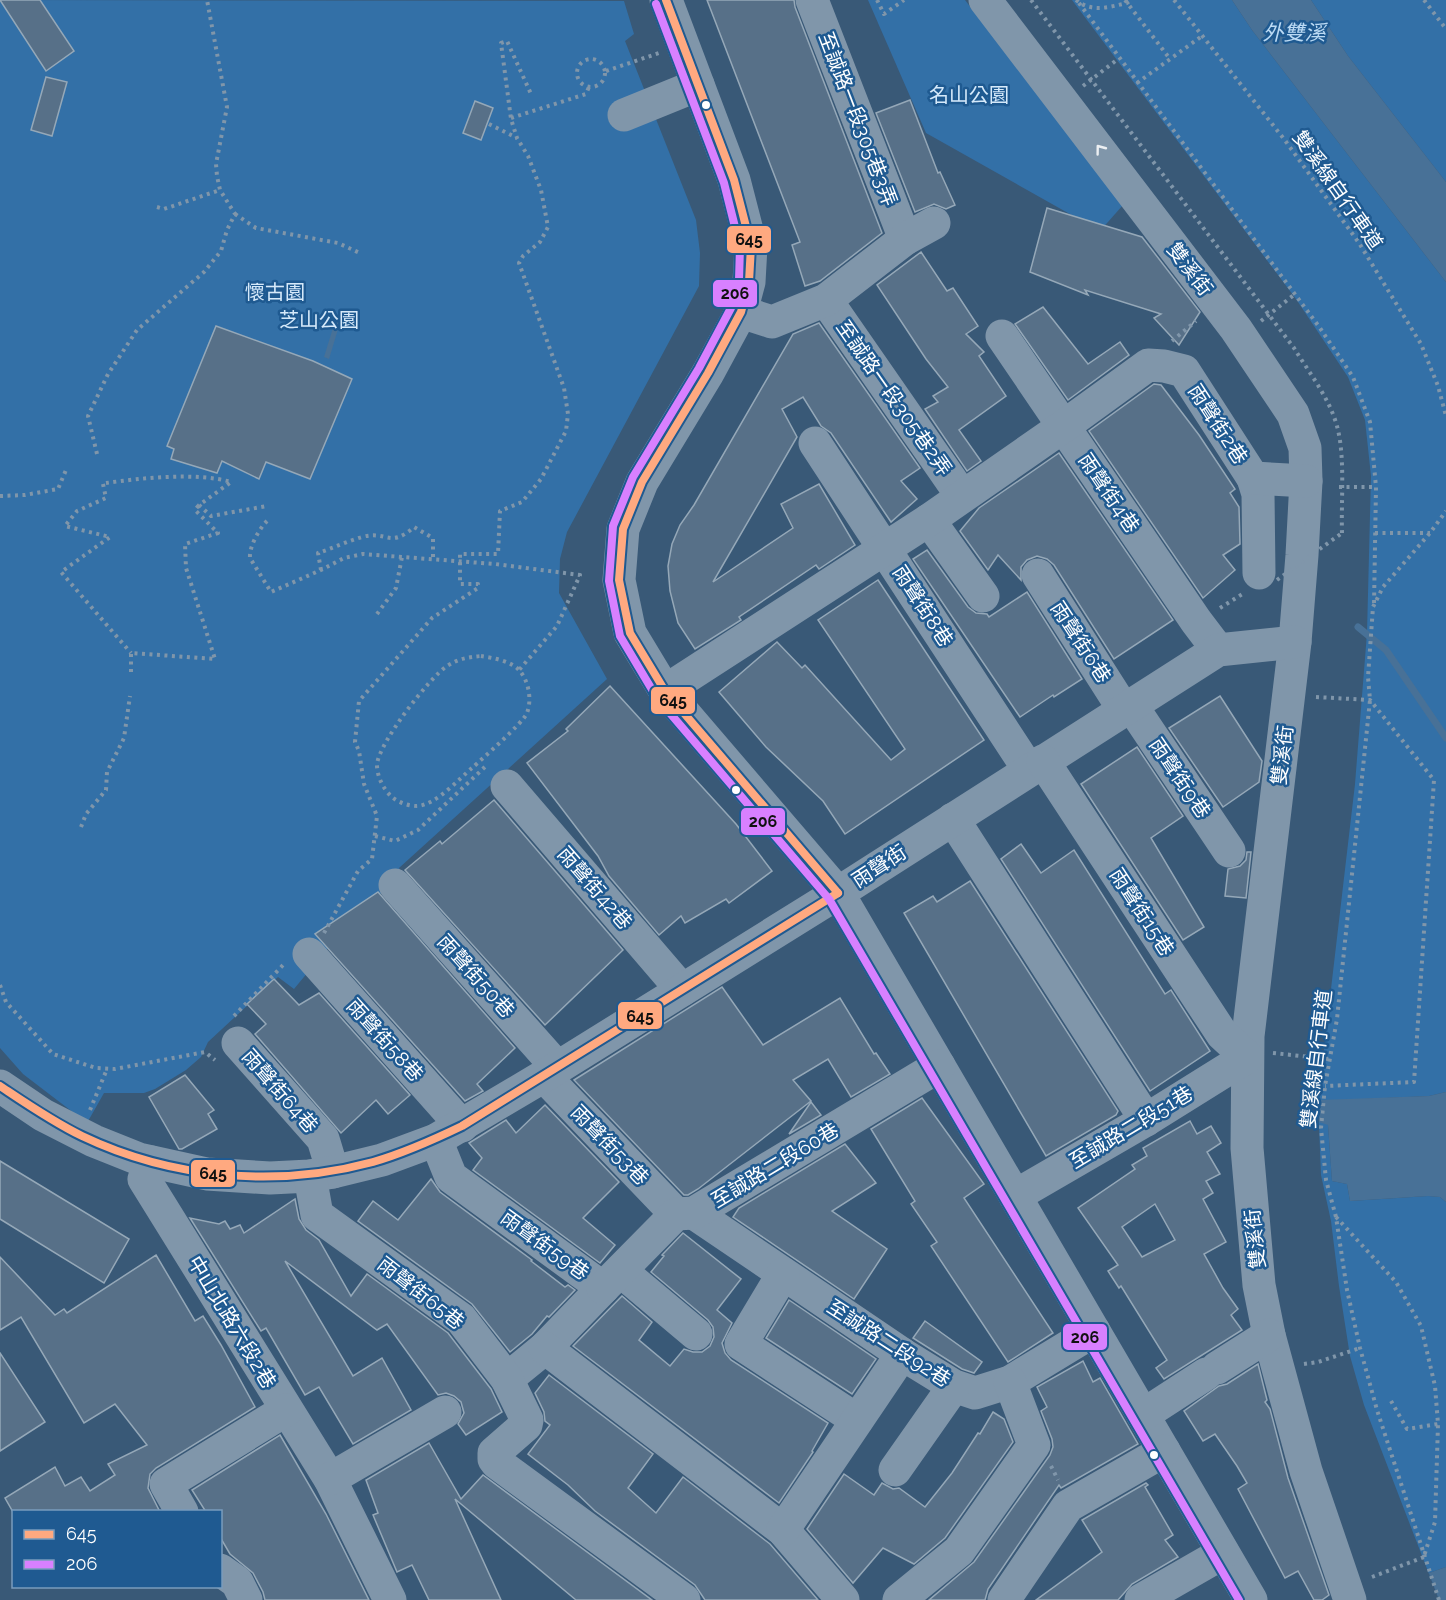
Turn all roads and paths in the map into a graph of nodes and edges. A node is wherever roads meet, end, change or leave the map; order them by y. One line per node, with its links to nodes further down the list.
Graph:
1 (207, 0): 26 (path)
2 (666, 0): 13 (street)
3 (812, 0): 30 (street, 至誠路一段305巷3弄)
4 (877, 0): 5 (path)
5 (904, 0)
6 (985, 0): 43 (street, 雙溪街, one-way to 6)
7 (1174, 0): 12 (path, 雙溪線自行車道)
8 (1424, 0): 11 (path)
9 (1077, 1): 10 (path); 14 (path)
10 (1127, 1): 15 (path)
11 (1446, 29)
12 (1203, 36): 15 (path); 37 (path, 雙溪線自行車道)
13 (683, 45): 16 (path); 19 (street)
14 (1119, 59): 17 (path); 18 (path)
15 (1170, 59): 18 (path)
16 (606, 71): 20 (path); 20 (path)
17 (1091, 79)
18 (1137, 83): 32 (path)
19 (698, 85): 22 (street); 34 (street)
20 (590, 87): 23 (path)
21 (531, 94): 23 (path)
22 (624, 115)
23 (511, 118): 25 (path)
24 (489, 124): 25 (path)
25 (518, 138): 59 (path)
26 (220, 190): 27 (path); 28 (path)
27 (157, 207)
28 (235, 214): 31 (path); 40 (path)
29 (934, 223): 30 (street)
30 (904, 238): 33 (street)
31 (362, 254)
32 (1295, 294): 35 (path); 45 (path)
33 (826, 300): 34 (street); 47 (street, 至誠路一段305巷2弄)
34 (741, 312): 71 (street)
35 (1269, 315)
36 (1002, 336): 38 (street, 雨聲街4巷)
37 (1446, 416)
38 (1064, 426): 42 (street, 雨聲街2巷); 47 (street); 67 (street, 雨聲街4巷)
39 (815, 443): 56 (street, 雨聲街8巷)
40 (97, 454)
41 (66, 470): 46 (path)
42 (1253, 478): 43 (street, 雨聲街2巷); 62 (street, 雨聲街2巷)
43 (1306, 480): 66 (street, 雙溪街)
44 (1341, 487): 45 (path)
45 (1376, 487): 54 (path)
46 (0, 496)
47 (962, 496): 51 (street)
48 (199, 505): 49 (path); 68 (path); 68 (path)
49 (267, 506)
50 (1446, 511): 55 (path, 雙溪線自行車道)
51 (929, 520): 56 (street); 63 (street)
52 (267, 521): 60 (path)
53 (1342, 533): 62 (path, bridge)
54 (1375, 533): 55 (path); 64 (path)
55 (1430, 533): 64 (path, 雙溪線自行車道)
56 (885, 548): 71 (street); 76 (street, 雨聲街8巷)
57 (402, 557): 58 (path); 60 (path); 65 (path)
58 (433, 560): 59 (path); 60 (path)
59 (460, 561): 69 (path); 80 (path)
60 (321, 570)
61 (1038, 575): 75 (street, 雨聲街6巷)
62 (1268, 577)
63 (983, 596)
64 (1374, 607): 74 (path, 雙溪線自行車道)
65 (377, 614)
66 (1295, 642): 67 (street, 雨聲街); 89 (street, 雙溪街)
67 (1218, 650): 75 (street, 雨聲街)
68 (131, 653): 70 (path)
69 (519, 670): 69 (path)
70 (131, 672)
71 (665, 691): 83 (street)
72 (130, 696): 79 (path)
73 (1327, 698): 74 (path)
74 (1370, 700): 90 (path, 雙溪線自行車道); 95 (path)
75 (1128, 707): 76 (street, 雨聲街); 81 (street, 雨聲街9巷)
76 (1036, 766): 78 (street, 雨聲街); 89 (street, 雨聲街15巷)
77 (498, 774): 80 (path); 86 (street, 雨聲街42巷)
78 (953, 819): 83 (street, 雨聲街); 97 (street)
79 (81, 827)
80 (375, 836): 84 (path)
81 (1229, 851)
82 (394, 885): 93 (street, 雨聲街50巷)
83 (838, 893): 86 (street, 雨聲街); 91 (street)
84 (304, 951): 87 (path); 98 (street, 雨聲街58巷)
85 (0, 985): 92 (path)
86 (682, 990): 93 (street, 雨聲街)
87 (225, 1048): 92 (path); 100 (street, 雨聲街64巷)
88 (1291, 1055): 90 (path)
89 (1247, 1057): 97 (street, 至誠路二段51巷); 108 (street, 雙溪街)
90 (1329, 1059): 95 (path, 雙溪線自行車道)
91 (939, 1066): 101 (street); 102 (street, 至誠路二段60巷)
92 (107, 1069): 96 (path)
93 (550, 1072): 98 (street, 雨聲街); 102 (street, 雨聲街53巷)
94 (0, 1086): 99 (street, 雨聲街)
95 (1325, 1086): 103 (path, 雙溪線自行車道)
96 (87, 1116)
97 (1146, 1120): 101 (street, 至誠路二段51巷)
98 (449, 1133): 100 (street, 雨聲街); 105 (street, 雨聲街59巷)
99 (151, 1162): 100 (street, 雨聲街); 117 (street, 中山北路六段2巷)
100 (322, 1174): 113 (street, 雨聲街65巷)
101 (1015, 1196): 106 (street)
102 (685, 1214): 104 (street, 至誠路二段92巷); 105 (street, 至誠路二段60巷)
103 (1336, 1217): 110 (path); 121 (path, 雙溪線自行車道)
104 (783, 1274): 111 (street, 至誠路二段92巷); 120 (street)
105 (612, 1280): 107 (street); 109 (street, 雨聲街59巷)
106 (1094, 1330): 114 (street, 至誠路二段92巷); 119 (street)
107 (696, 1334)
108 (1269, 1335): 119 (street); 139 (street, 雙溪街)
109 (545, 1348): 113 (street, 雨聲街59巷); 128 (street)
110 (1360, 1348): 112 (path); 130 (path)
111 (902, 1353): 115 (street, 至誠路二段92巷); 120 (street)
112 (1318, 1362)
113 (507, 1379): 133 (street, 雨聲街65巷)
114 (1010, 1382): 115 (street, 至誠路二段92巷); 122 (street)
115 (954, 1386): 124 (street)
116 (1391, 1401): 121 (path)
117 (286, 1410): 125 (street, 中山北路六段2巷); 127 (street)
118 (445, 1412): 125 (street)
119 (1143, 1414): 123 (street)
120 (857, 1420): 128 (street)
121 (1438, 1424): 130 (path, 雙溪線自行車道)
122 (1034, 1445): 126 (path); 135 (street)
123 (1164, 1451): 126 (street); 129 (street)
124 (895, 1470)
125 (330, 1479): 132 (street, 中山北路六段2巷)
126 (1068, 1506): 136 (street)
127 (181, 1510)
128 (783, 1530): 134 (street)
129 (1223, 1553): 137 (street); 138 (street)
130 (1424, 1557): 131 (path); 140 (path)
131 (1384, 1572)
132 (390, 1600)
133 (684, 1600)
134 (843, 1600)
135 (899, 1600)
136 (1004, 1600)
137 (1141, 1600)
138 (1251, 1600)
139 (1350, 1600)
140 (1438, 1600)

